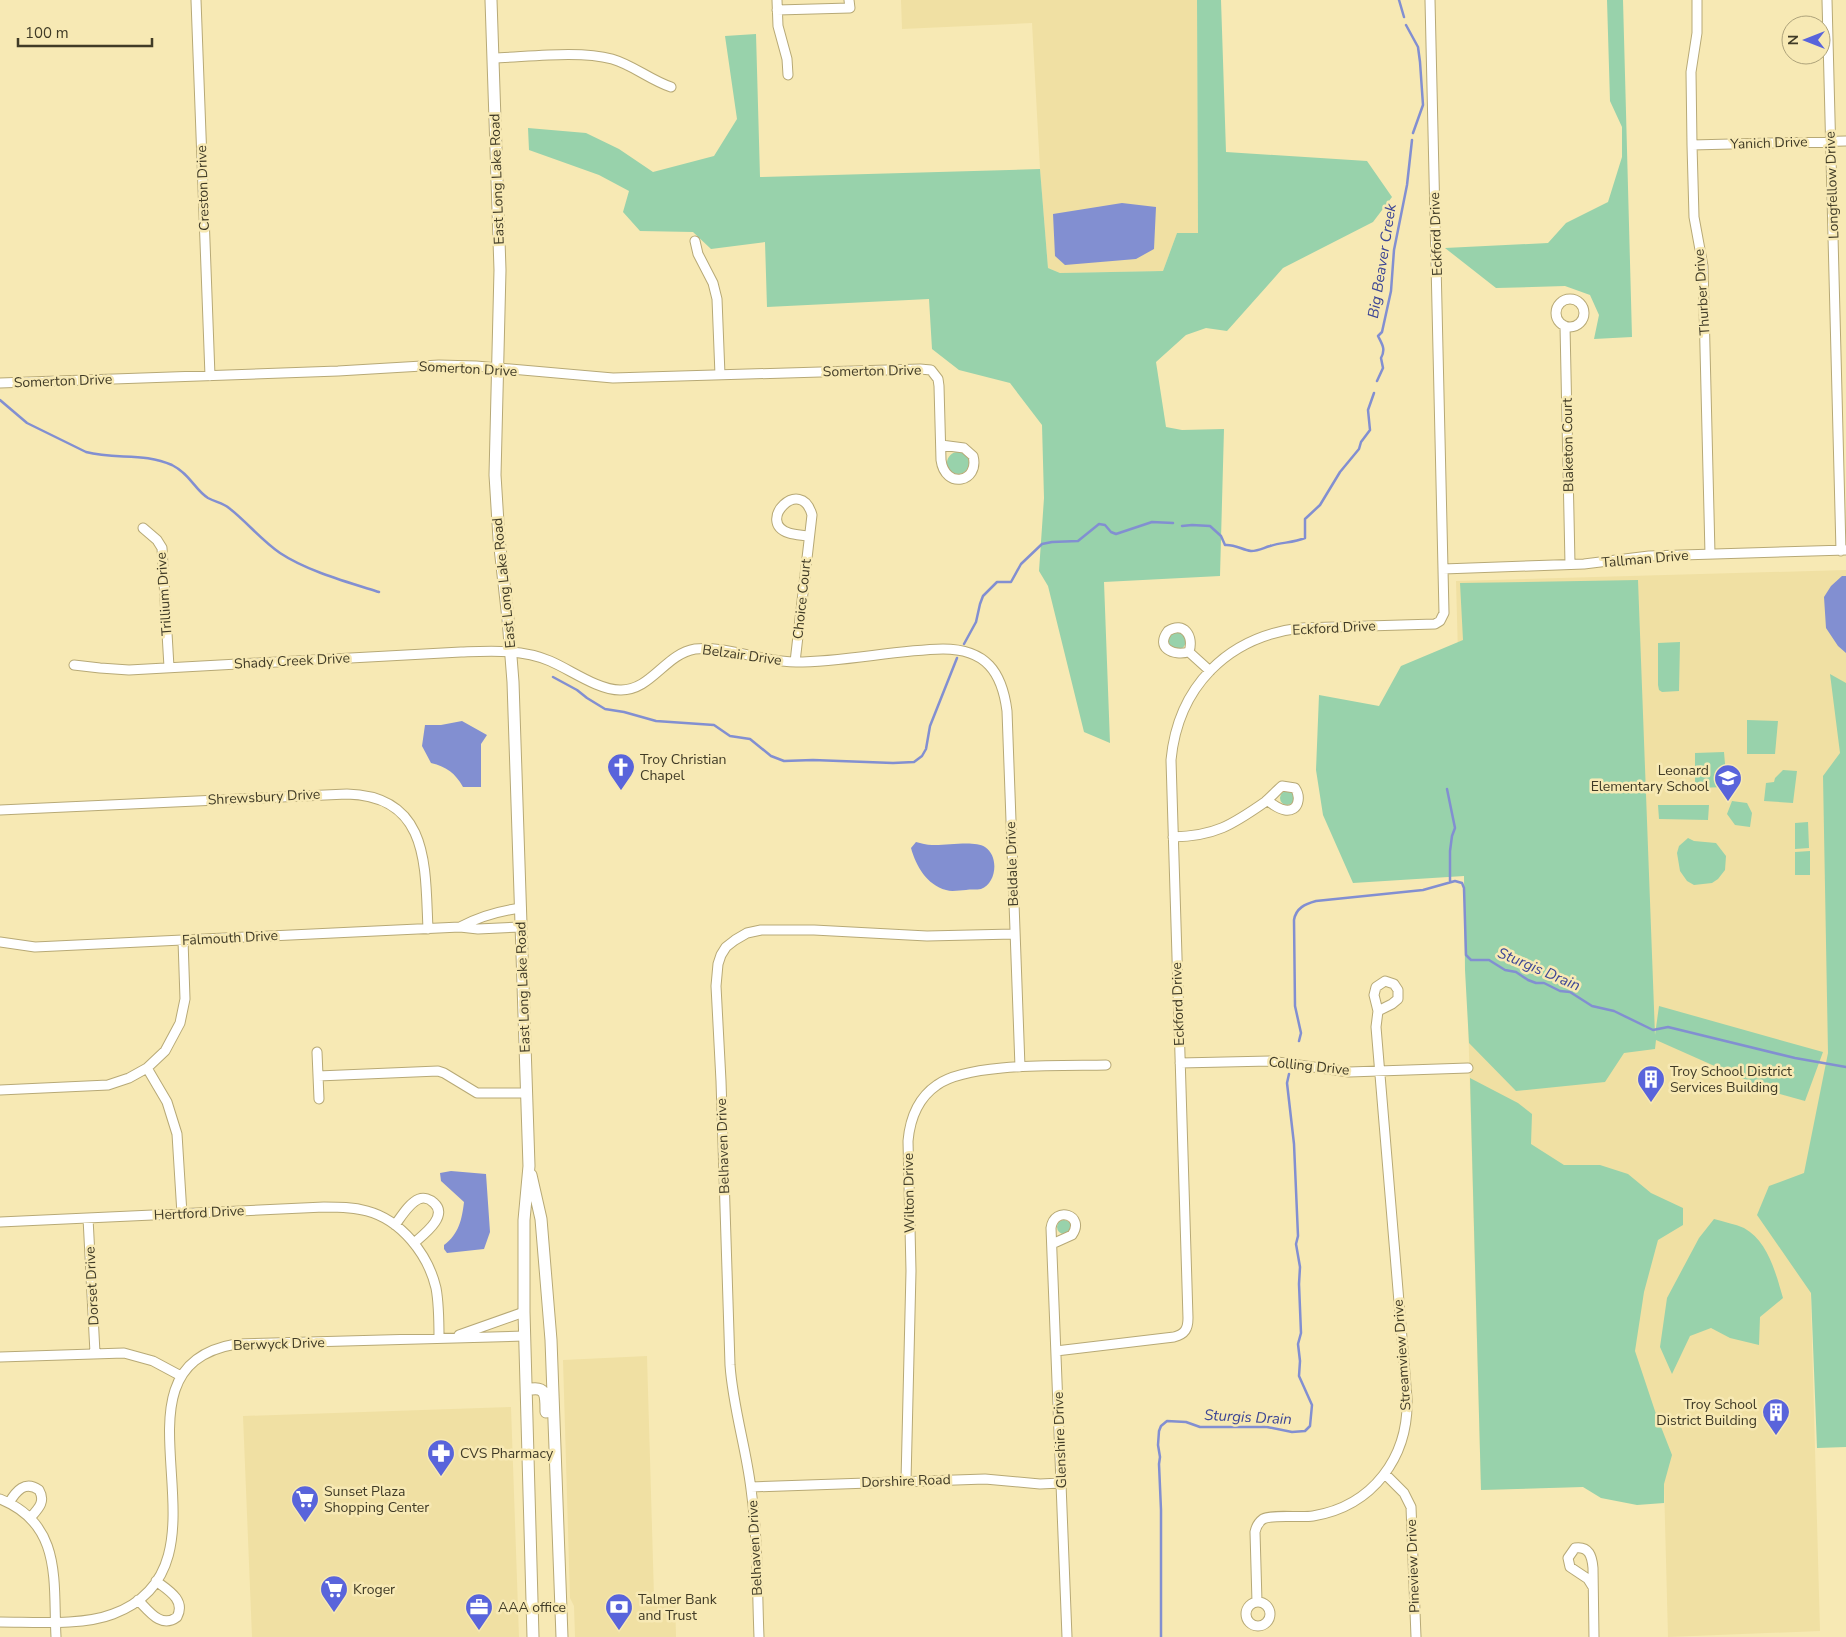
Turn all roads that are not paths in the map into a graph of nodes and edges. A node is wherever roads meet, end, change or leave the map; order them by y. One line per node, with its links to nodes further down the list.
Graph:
1 (196, 0): 19 (street, Creston Drive)
2 (491, 0): 9 (main road, East Long Lake Road)
3 (777, 0): 8 (street)
4 (1430, 0): 27 (street, Eckford Drive)
5 (1697, 0): 14 (street, Thurber Drive)
6 (1827, 0): 13 (street, Longfellow Drive)
7 (850, 4): 8 (street)
8 (777, 10): 10 (street)
9 (493, 58): 11 (street); 17 (main road, East Long Lake Road)
10 (788, 76)
11 (671, 87)
12 (1846, 141): 13 (street, Yanich Drive)
13 (1830, 142): 14 (street, Yanich Drive); 24 (street, Longfellow Drive)
14 (1692, 145): 25 (street, Thurber Drive)
15 (695, 241): 18 (street)
16 (1565, 326): 26 (street, Blaketon Court)
17 (498, 368): 18 (street, Somerton Drive); 19 (street, Somerton Drive); 28 (main road, East Long Lake Road)
18 (720, 375): 21 (street, Somerton Drive)
19 (210, 376): 20 (street, Somerton Drive)
20 (0, 383)
21 (941, 445): 21 (street)
22 (143, 528): 33 (street, Trillium Drive)
23 (808, 536): 23 (street, Choice Court); 30 (street, Choice Court)
24 (1844, 551): 25 (street, Tallman Drive)
25 (1710, 554): 26 (street, Tallman Drive)
26 (1570, 564): 27 (street, Tallman Drive)
27 (1443, 569): 34 (street, Eckford Drive)
28 (511, 651): 30 (street, Belzair Drive); 33 (street, Shady Creek Drive); 38 (main road, East Long Lake Road)
29 (1189, 652): 34 (street)
30 (795, 662): 32 (street, Belzair Drive)
31 (74, 665): 33 (street, Shady Creek Drive)
32 (989, 665): 42 (street, Beldale Drive)
33 (169, 667)
34 (1210, 671): 37 (street, Eckford Drive)
35 (1267, 800): 37 (street)
36 (0, 810): 41 (street, Shrewsbury Drive)
37 (1173, 837): 47 (street, Eckford Drive)
38 (521, 908): 39 (street, Falmouth Drive); 40 (main road, East Long Lake Road)
39 (460, 926): 40 (street, Falmouth Drive); 41 (street, Falmouth Drive)
40 (521, 927): 55 (main road, East Long Lake Road)
41 (428, 929): 43 (street, Falmouth Drive)
42 (1014, 934): 49 (street, Beldale Drive); 78 (street, Belhaven Drive)
43 (183, 940): 44 (street, Falmouth Drive); 50 (street)
44 (0, 942)
45 (1378, 1011): 52 (street, Streamview Drive)
46 (317, 1052): 53 (street)
47 (1180, 1063): 52 (street, Colling Drive); 70 (street, Eckford Drive)
48 (1106, 1065): 49 (street, Wilton Drive)
49 (1020, 1067): 76 (street, Wilton Drive)
50 (147, 1068): 54 (street); 58 (street)
51 (1468, 1068): 52 (street, Colling Drive)
52 (1379, 1071): 75 (street, Streamview Drive)
53 (318, 1076): 55 (street); 56 (street)
54 (0, 1090)
55 (527, 1093): 57 (main road, East Long Lake Road)
56 (319, 1099)
57 (530, 1166): 64 (main road, East Long Lake Road); 69 (main road, East Long Lake Road)
58 (182, 1214): 59 (street, Hertford Drive); 61 (street, Hertford Drive)
59 (88, 1218): 60 (street, Hertford Drive); 71 (street, Dorset Drive)
60 (0, 1222)
61 (394, 1225): 62 (street, Hertford Drive); 62 (street)
62 (414, 1243): 67 (street, Hertford Drive)
63 (1052, 1244): 70 (street, Glenshire Drive)
64 (524, 1273): 65 (main road, East Long Lake Road); 69 (main road)
65 (524, 1312): 66 (main road, East Long Lake Road); 68 (street, Berwyck Drive)
66 (524, 1336): 68 (street, Berwyck Drive); 74 (main road, East Long Lake Road)
67 (439, 1338): 68 (street, Berwyck Drive); 73 (street, Berwyck Drive)
68 (450, 1338)
69 (551, 1348): 82 (main road, East Long Lake Road)
70 (1056, 1351): 77 (street, Glenshire Drive)
71 (95, 1353): 72 (street); 73 (street)
72 (0, 1357)
73 (181, 1376): 83 (street, Berwyck Drive)
74 (527, 1390): 82 (main road); 90 (main road, East Long Lake Road)
75 (1385, 1474): 86 (street, Streamview Drive); 94 (street, Pineview Drive)
76 (906, 1481): 77 (street, Dorshire Road); 78 (street, Dorshire Road)
77 (1062, 1483): 93 (street, Glenshire Drive)
78 (751, 1487): 92 (street, Belhaven Drive)
79 (0, 1499): 80 (street)
80 (9, 1503): 81 (street); 81 (street)
81 (30, 1518): 87 (street)
82 (560, 1578): 91 (main road, East Long Lake Road)
83 (156, 1581): 85 (street, Berwyck Drive); 85 (street)
84 (1593, 1586): 95 (street)
85 (138, 1600): 87 (street, Berwyck Drive)
86 (1257, 1602)
87 (55, 1621): 88 (street, Berwyck Drive); 89 (street)
88 (0, 1622)
89 (56, 1637)
90 (533, 1637)
91 (562, 1637)
92 (759, 1637)
93 (1068, 1637)
94 (1416, 1637)
95 (1594, 1637)

